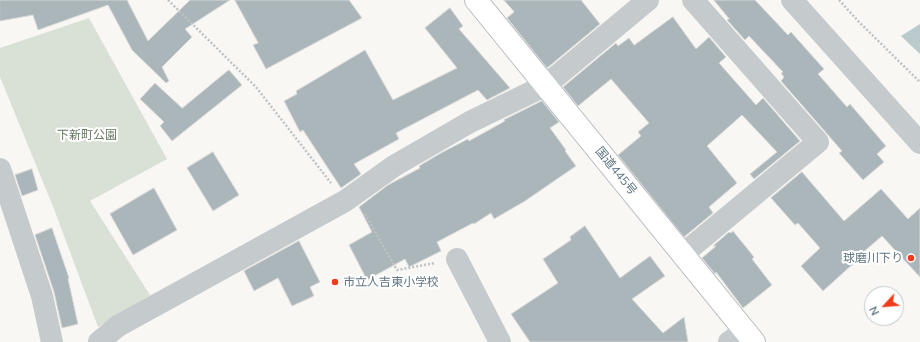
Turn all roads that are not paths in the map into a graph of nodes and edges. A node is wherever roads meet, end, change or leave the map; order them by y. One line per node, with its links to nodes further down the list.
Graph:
1 (476, 0): 5 (highway, 国道445号)
2 (648, 0): 5 (street)
3 (693, 0): 8 (street)
4 (792, 0): 6 (street)
5 (546, 85): 8 (highway, 国道445号); 12 (street)
6 (920, 143)
7 (0, 170): 11 (street)
8 (683, 254): 10 (highway, 国道445号)
9 (457, 259): 13 (street)
10 (743, 338)
11 (52, 342)
12 (99, 342)
13 (500, 342)

